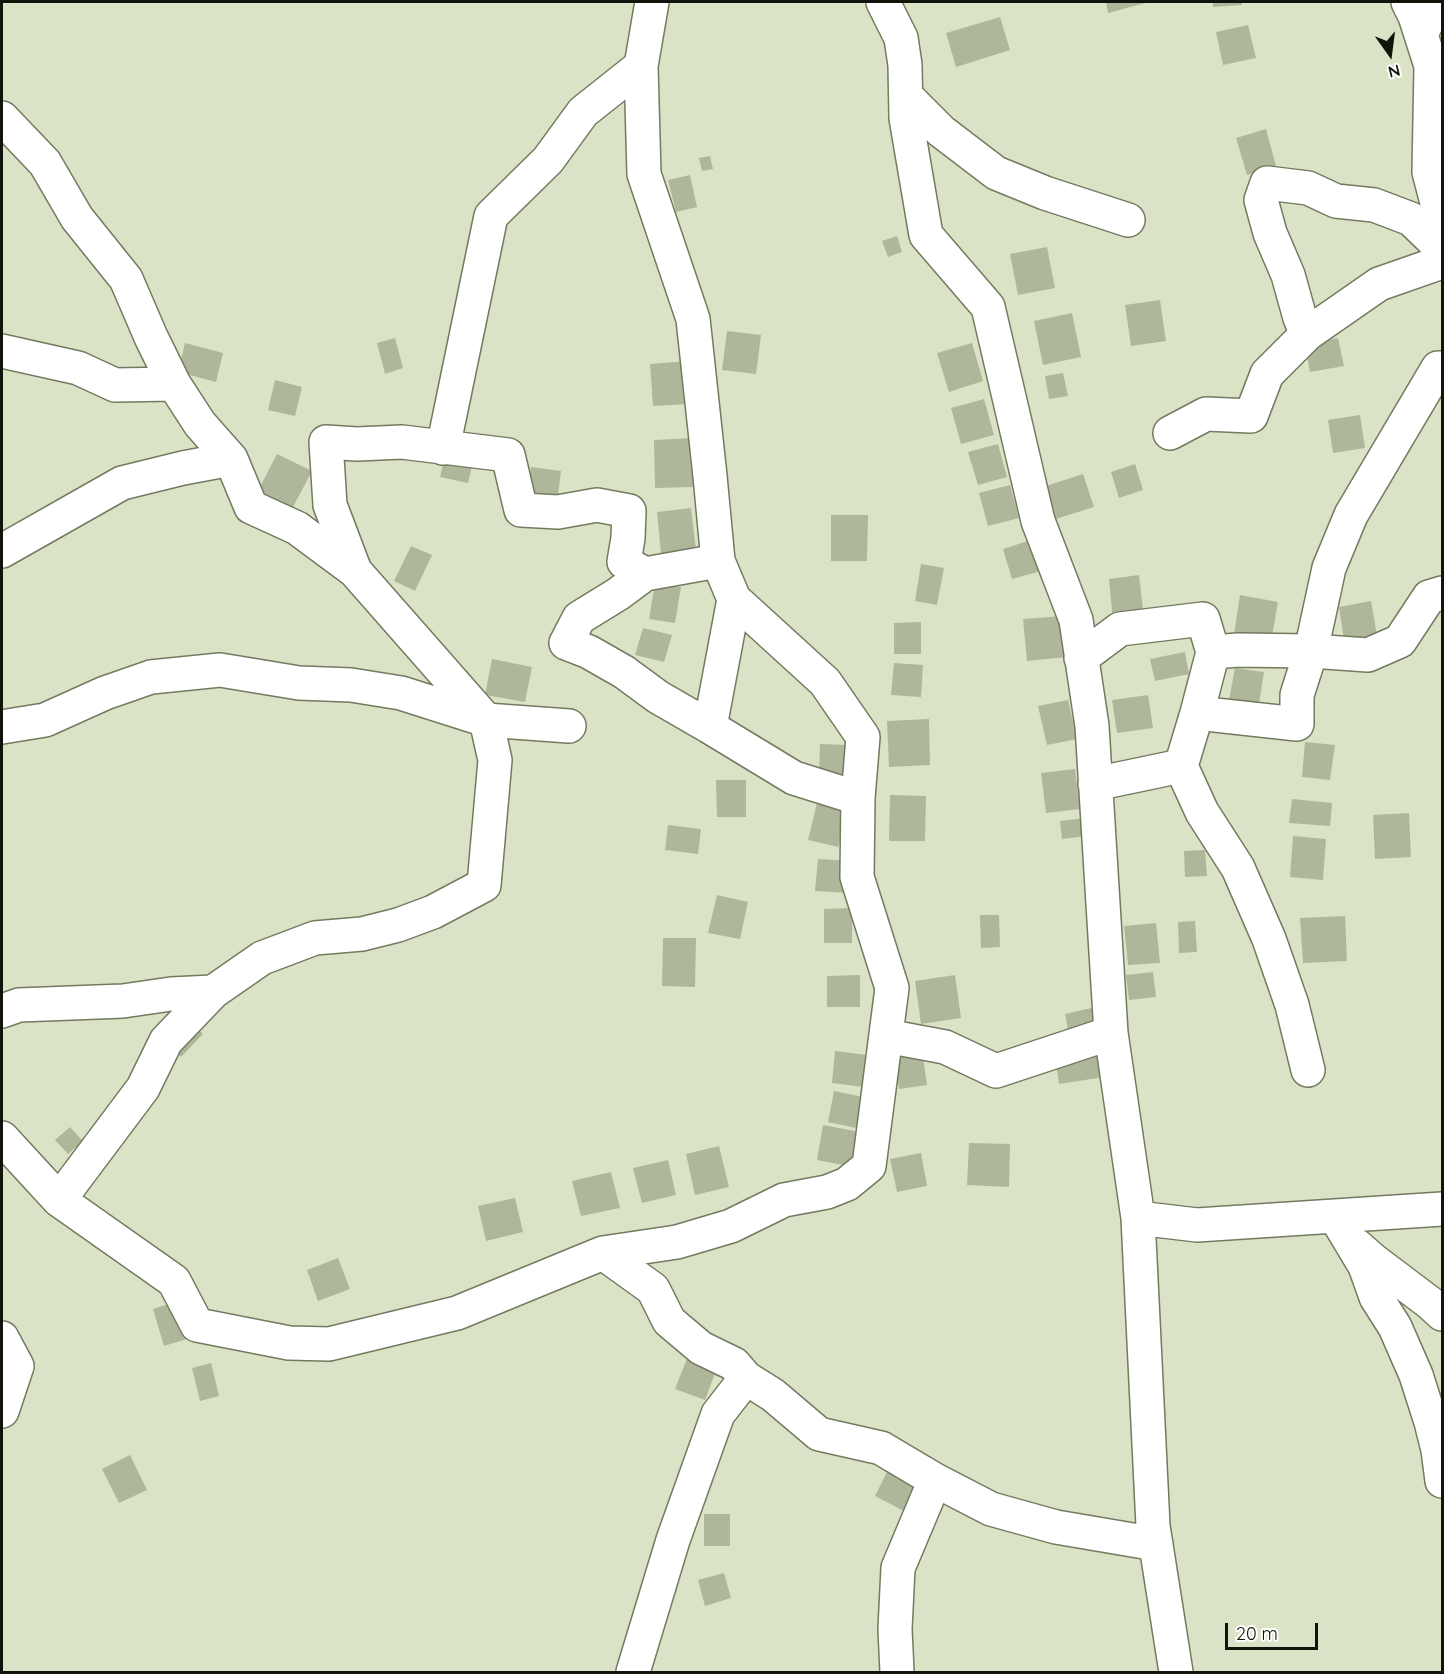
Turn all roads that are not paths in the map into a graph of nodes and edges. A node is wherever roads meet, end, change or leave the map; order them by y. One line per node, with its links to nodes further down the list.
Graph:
1 (652, 2): 6 (street)
2 (883, 2): 7 (street)
3 (1408, 2): 5 (street)
4 (1437, 2): 5 (street)
5 (1421, 34): 10 (street)
6 (641, 66): 18 (street); 21 (street)
7 (906, 96): 9 (street); 28 (street)
8 (2, 118): 16 (street)
9 (1128, 220)
10 (1443, 222)
11 (1443, 249): 13 (street)
12 (1443, 262): 13 (street)
13 (1307, 334): 17 (street)
14 (2, 351): 16 (street)
15 (1443, 368): 26 (street)
16 (174, 384): 19 (street)
17 (1170, 433)
18 (443, 448): 22 (street); 23 (street)
19 (231, 459): 20 (street); 22 (street)
20 (2, 551)
21 (718, 561): 23 (street); 25 (street)
22 (356, 571): 30 (street)
23 (645, 574): 33 (street)
24 (1443, 593): 26 (street)
25 (734, 599): 33 (street); 36 (street)
26 (1311, 651): 27 (street); 29 (street)
27 (1213, 652): 28 (street); 29 (street)
28 (1081, 658): 35 (street)
29 (1197, 713): 34 (street)
30 (486, 720): 31 (street); 32 (street); 37 (street)
31 (569, 726)
32 (2, 727)
33 (710, 727): 36 (street)
34 (1181, 766): 35 (street); 41 (street)
35 (1095, 784): 39 (street)
36 (858, 798): 40 (street)
37 (213, 992): 38 (street); 43 (street)
38 (2, 1011)
39 (1111, 1033): 40 (street); 46 (street)
40 (886, 1036): 47 (street)
41 (1308, 1070)
42 (2, 1138): 43 (street)
43 (59, 1200): 47 (street)
44 (1443, 1209): 45 (street)
45 (1335, 1216): 46 (street); 48 (street); 53 (street)
46 (1138, 1218): 54 (street)
47 (603, 1254): 50 (street)
48 (1443, 1314)
49 (2, 1338): 51 (street)
50 (746, 1378): 52 (street); 55 (street)
51 (2, 1411)
52 (935, 1480): 54 (street); 56 (street)
53 (1443, 1481)
54 (1156, 1544): 57 (street)
55 (633, 1672)
56 (897, 1672)
57 (1176, 1672)

